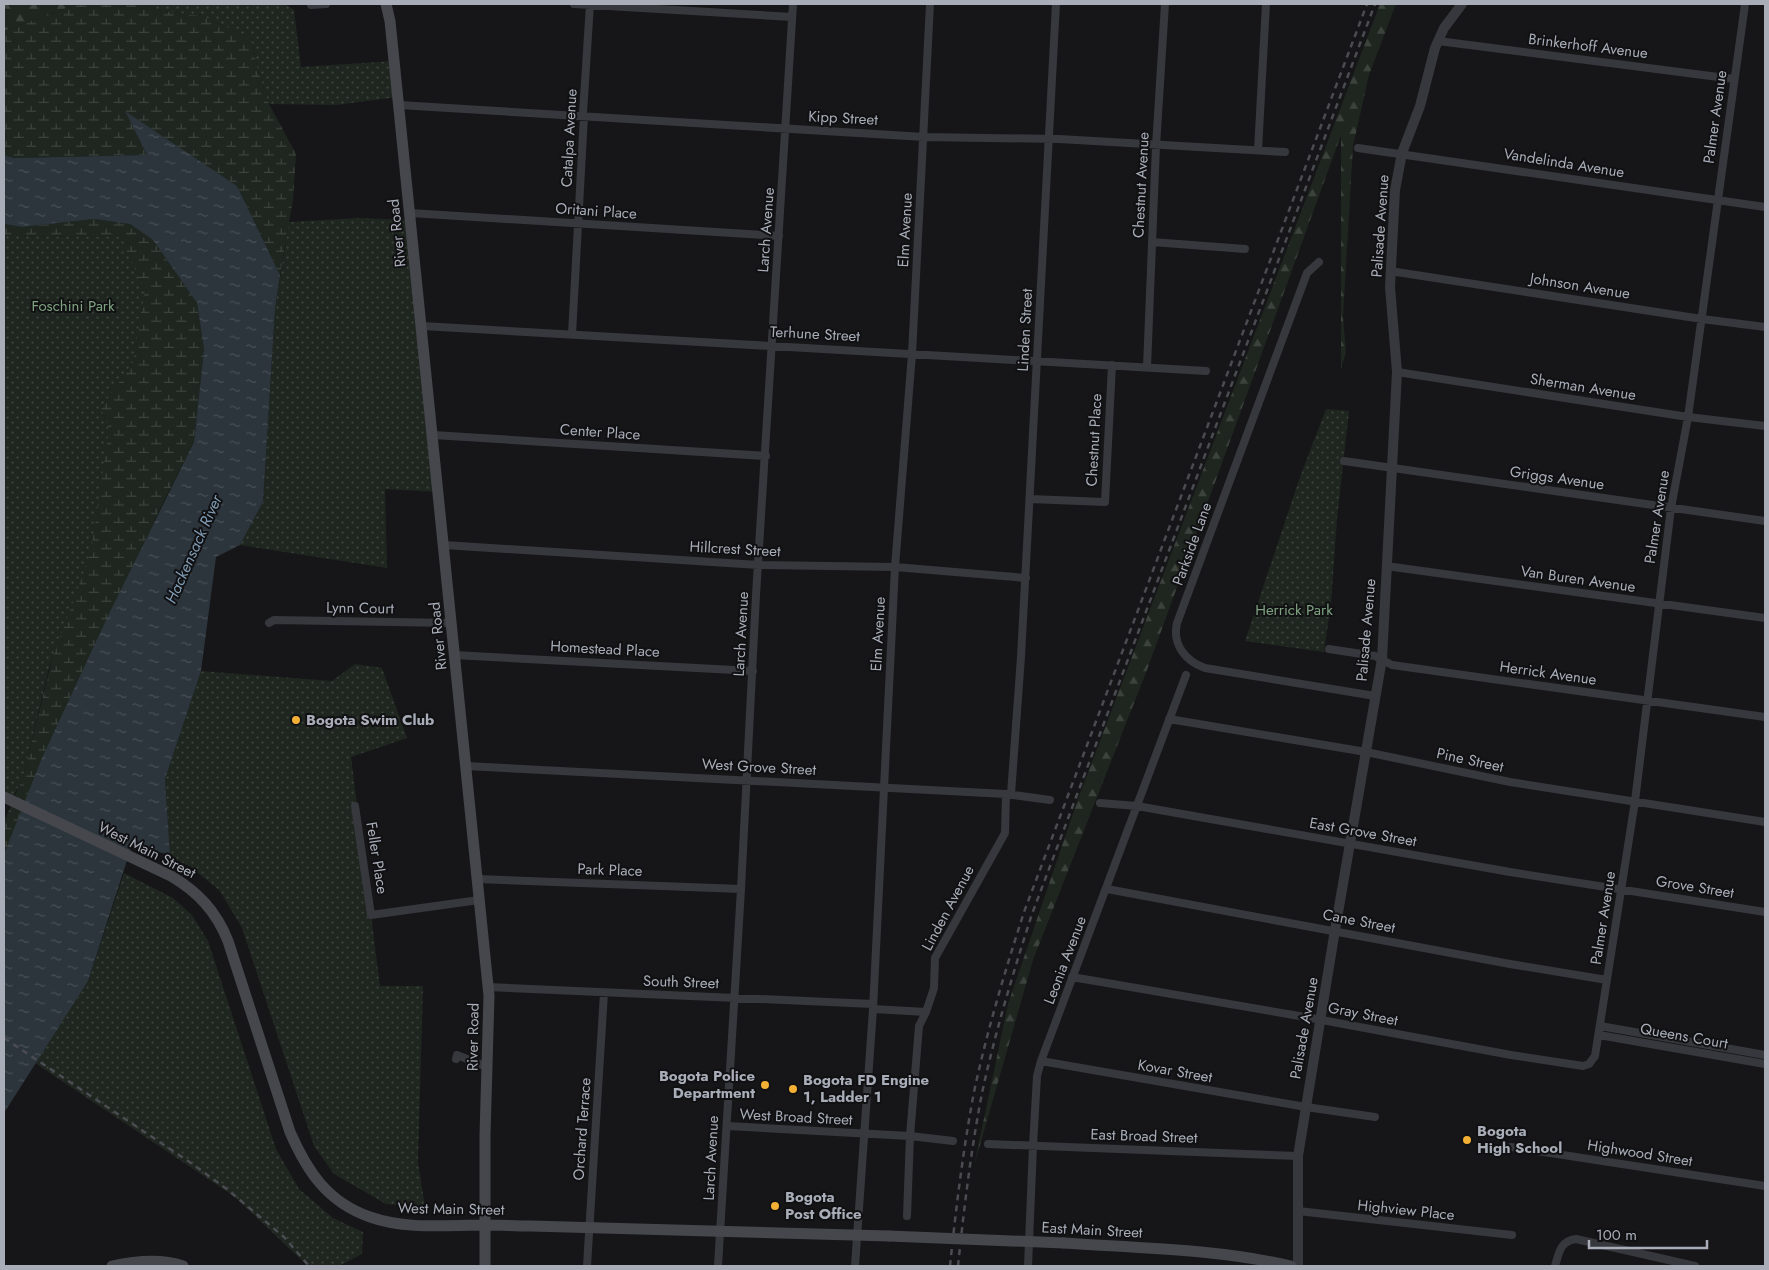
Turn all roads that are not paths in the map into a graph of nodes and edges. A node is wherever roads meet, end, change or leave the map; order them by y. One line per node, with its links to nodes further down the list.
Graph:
1 (326, 4): 12 (street)
2 (386, 4): 17 (main road, River Road)
3 (574, 4): 4 (street)
4 (590, 4): 13 (street); 18 (street, Catalpa Avenue)
5 (793, 4): 14 (street, Larch Avenue)
6 (930, 4): 20 (street, Elm Avenue)
7 (1056, 4): 21 (street, Linden Street)
8 (1165, 4): 22 (street, Chestnut Avenue)
9 (1266, 4): 24 (street)
10 (1462, 4): 15 (street, Palisade Avenue)
11 (1745, 4): 16 (street, Palmer Avenue)
12 (312, 5)
13 (681, 7): 14 (street)
14 (792, 17): 19 (street, Larch Avenue)
15 (1438, 40): 16 (street, Brinkerhoff Avenue); 26 (street, Palisade Avenue)
16 (1734, 79): 27 (street, Palmer Avenue)
17 (399, 105): 18 (street, Kipp Street); 29 (main road, River Road)
18 (584, 116): 19 (street, Kipp Street); 30 (street, Catalpa Avenue)
19 (786, 128): 20 (street, Kipp Street); 31 (street, Larch Avenue)
20 (924, 137): 21 (street, Kipp Street); 41 (street, Elm Avenue)
21 (1048, 139): 22 (street, Kipp Street); 42 (street, Linden Street)
22 (1156, 146): 24 (street, Kipp Street); 32 (street, Chestnut Avenue)
23 (1358, 148): 26 (street, Vandelinda Avenue)
24 (1258, 150): 25 (street, Kipp Street)
25 (1285, 152)
26 (1402, 153): 27 (street, Vandelinda Avenue); 35 (street, Palisade Avenue)
27 (1718, 200): 28 (street, Vandelinda Avenue); 36 (street, Palmer Avenue)
28 (1765, 207)
29 (410, 213): 30 (street, Oritani Place); 37 (main road, River Road)
30 (578, 224): 31 (street, Oritani Place); 39 (street, Catalpa Avenue)
31 (780, 236): 40 (street, Larch Avenue)
32 (1152, 242): 33 (street); 44 (street, Chestnut Avenue)
33 (1245, 250)
34 (1319, 262): 71 (street, Parkside Lane)
35 (1390, 271): 36 (street, Johnson Avenue); 46 (street, Palisade Avenue)
36 (1702, 319): 38 (street, Johnson Avenue); 47 (street, Palmer Avenue)
37 (422, 326): 39 (street, Terhune Street); 49 (main road, River Road)
38 (1765, 326)
39 (572, 334): 40 (street, Terhune Street)
40 (773, 346): 41 (street, Terhune Street); 50 (street, Larch Avenue)
41 (912, 354): 42 (street, Terhune Street); 59 (street, Elm Avenue)
42 (1038, 361): 43 (street, Terhune Street); 53 (street, Linden Street)
43 (1112, 365): 44 (street, Terhune Street); 53 (street, Chestnut Place)
44 (1147, 367): 45 (street, Terhune Street)
45 (1206, 371)
46 (1397, 372): 47 (street, Sherman Avenue); 52 (street, Palisade Avenue)
47 (1688, 417): 48 (street, Sherman Avenue); 54 (street, Palmer Avenue)
48 (1765, 426)
49 (433, 435): 50 (street, Center Place); 56 (main road, River Road)
50 (766, 456): 57 (street, Larch Avenue)
51 (1344, 461): 52 (street, Griggs Avenue)
52 (1392, 469): 54 (street, Griggs Avenue); 58 (street, Palisade Avenue)
53 (1030, 499): 60 (street, Linden Street)
54 (1671, 508): 55 (street, Griggs Avenue); 61 (street, Palmer Avenue)
55 (1765, 521)
56 (444, 545): 57 (street, Hillcrest Street); 64 (main road, River Road)
57 (759, 565): 59 (street, Hillcrest Street); 69 (street, Larch Avenue)
58 (1386, 566): 61 (street, Van Buren Avenue); 68 (street, Palisade Avenue)
59 (895, 568): 60 (street, Hillcrest Street); 78 (street, Elm Avenue)
60 (1026, 578): 67 (street, Linden Street)
61 (1659, 604): 62 (street, Van Buren Avenue); 72 (street, Palmer Avenue)
62 (1765, 618)
63 (269, 623): 64 (street, Lynn Court)
64 (451, 623): 66 (main road, River Road)
65 (1329, 649): 68 (street, Herrick Avenue)
66 (454, 655): 69 (street, Homestead Place); 76 (main road, River Road)
67 (1021, 657): 79 (street, Linden Avenue)
68 (1382, 659): 71 (street, Palisade Avenue); 72 (street, Herrick Avenue)
69 (753, 671): 77 (street, Larch Avenue)
70 (1186, 675): 74 (street, Leonia Avenue)
71 (1375, 696): 75 (street, Palisade Avenue)
72 (1646, 700): 73 (street, Herrick Avenue); 82 (street, Palmer Avenue)
73 (1765, 717)
74 (1169, 719): 75 (street, Pine Street); 85 (street, Leonia Avenue)
75 (1366, 752): 82 (street, Pine Street); 87 (street, Palisade Avenue)
76 (466, 766): 77 (street, West Grove Street); 88 (main road, River Road)
77 (747, 780): 78 (street, West Grove Street); 89 (street, Larch Avenue)
78 (885, 788): 79 (street, West Grove Street); 100 (street, Elm Avenue)
79 (1009, 794): 81 (street, West Grove Street); 101 (street, Linden Avenue)
80 (6, 797): 123 (main road, West Main Street)
81 (1050, 800)
82 (1635, 801): 86 (street, Pine Street); 91 (street, Palmer Avenue)
83 (1100, 803): 85 (street, East Grove Street)
84 (355, 806): 92 (street, Feller Place)
85 (1137, 806): 87 (street, East Grove Street); 90 (street, Leonia Avenue)
86 (1765, 822)
87 (1350, 843): 91 (street, East Grove Street); 94 (street, Palisade Avenue)
88 (477, 879): 89 (street, Park Place); 92 (main road, River Road)
89 (741, 889): 99 (street, Larch Avenue)
90 (1107, 889): 94 (street, Cane Street); 95 (street, Leonia Avenue)
91 (1621, 890): 93 (street, Grove Street); 96 (street, Palmer Avenue)
92 (479, 900): 97 (main road, River Road)
93 (1765, 912)
94 (1335, 930): 96 (street, Cane Street); 102 (street, Palisade Avenue)
95 (1072, 977): 102 (street, Gray Street); 107 (street, Leonia Avenue)
96 (1607, 980): 103 (street, Palmer Avenue)
97 (488, 986): 98 (street, South Street); 109 (main road, River Road)
98 (604, 993): 99 (street, South Street); 124 (street, Orchard Terrace)
99 (734, 997): 100 (street, South Street); 112 (street, Larch Avenue)
100 (872, 1007): 101 (street, South Street); 113 (street, Elm Avenue)
101 (926, 1012): 114 (street, Linden Avenue)
102 (1320, 1020): 104 (street, Gray Street); 110 (street, Palisade Avenue)
103 (1600, 1026): 104 (street, Palmer Avenue); 105 (street, Queens Court)
104 (1598, 1035): 108 (street, Queens Court)
105 (1765, 1055)
106 (456, 1059): 109 (street)
107 (1041, 1062): 110 (street, Kovar Street); 117 (street, Leonia Avenue)
108 (1765, 1064)
109 (487, 1067): 123 (main road, River Road)
110 (1306, 1107): 111 (street, Kovar Street); 119 (street, Palisade Avenue)
111 (1375, 1117)
112 (727, 1126): 113 (street, West Broad Street); 125 (street, Larch Avenue)
113 (864, 1135): 114 (street, West Broad Street); 126 (street, Elm Avenue)
114 (910, 1136): 115 (street, West Broad Street); 122 (street, Linden Avenue)
115 (953, 1142)
116 (988, 1144): 117 (street, East Broad Street)
117 (1032, 1146): 119 (street, East Broad Street); 135 (street, Leonia Avenue)
118 (1511, 1147): 120 (street, Highwood Street)
119 (1298, 1156): 121 (street, Palisade Avenue)
120 (1765, 1186)
121 (1298, 1212): 127 (street, Highview Place); 137 (street, Palisade Avenue)
122 (907, 1216)
123 (484, 1225): 124 (main road, West Main Street); 131 (main road, River Road)
124 (589, 1227): 125 (main road, West Main Street); 132 (street, Orchard Terrace)
125 (720, 1231): 126 (main road, West Main Street); 133 (street, Larch Avenue)
126 (857, 1235): 128 (main road, West Main Street); 134 (street, Elm Avenue)
127 (1512, 1235)
128 (889, 1236): 136 (main road, East Main Street, bridge)
129 (112, 1266): 130 (main road)
130 (183, 1266)
131 (485, 1266)
132 (587, 1266)
133 (718, 1266)
134 (856, 1266)
135 (1028, 1266)
136 (1292, 1266)
137 (1298, 1266)
138 (1555, 1266): 139 (street)
139 (1695, 1266)

